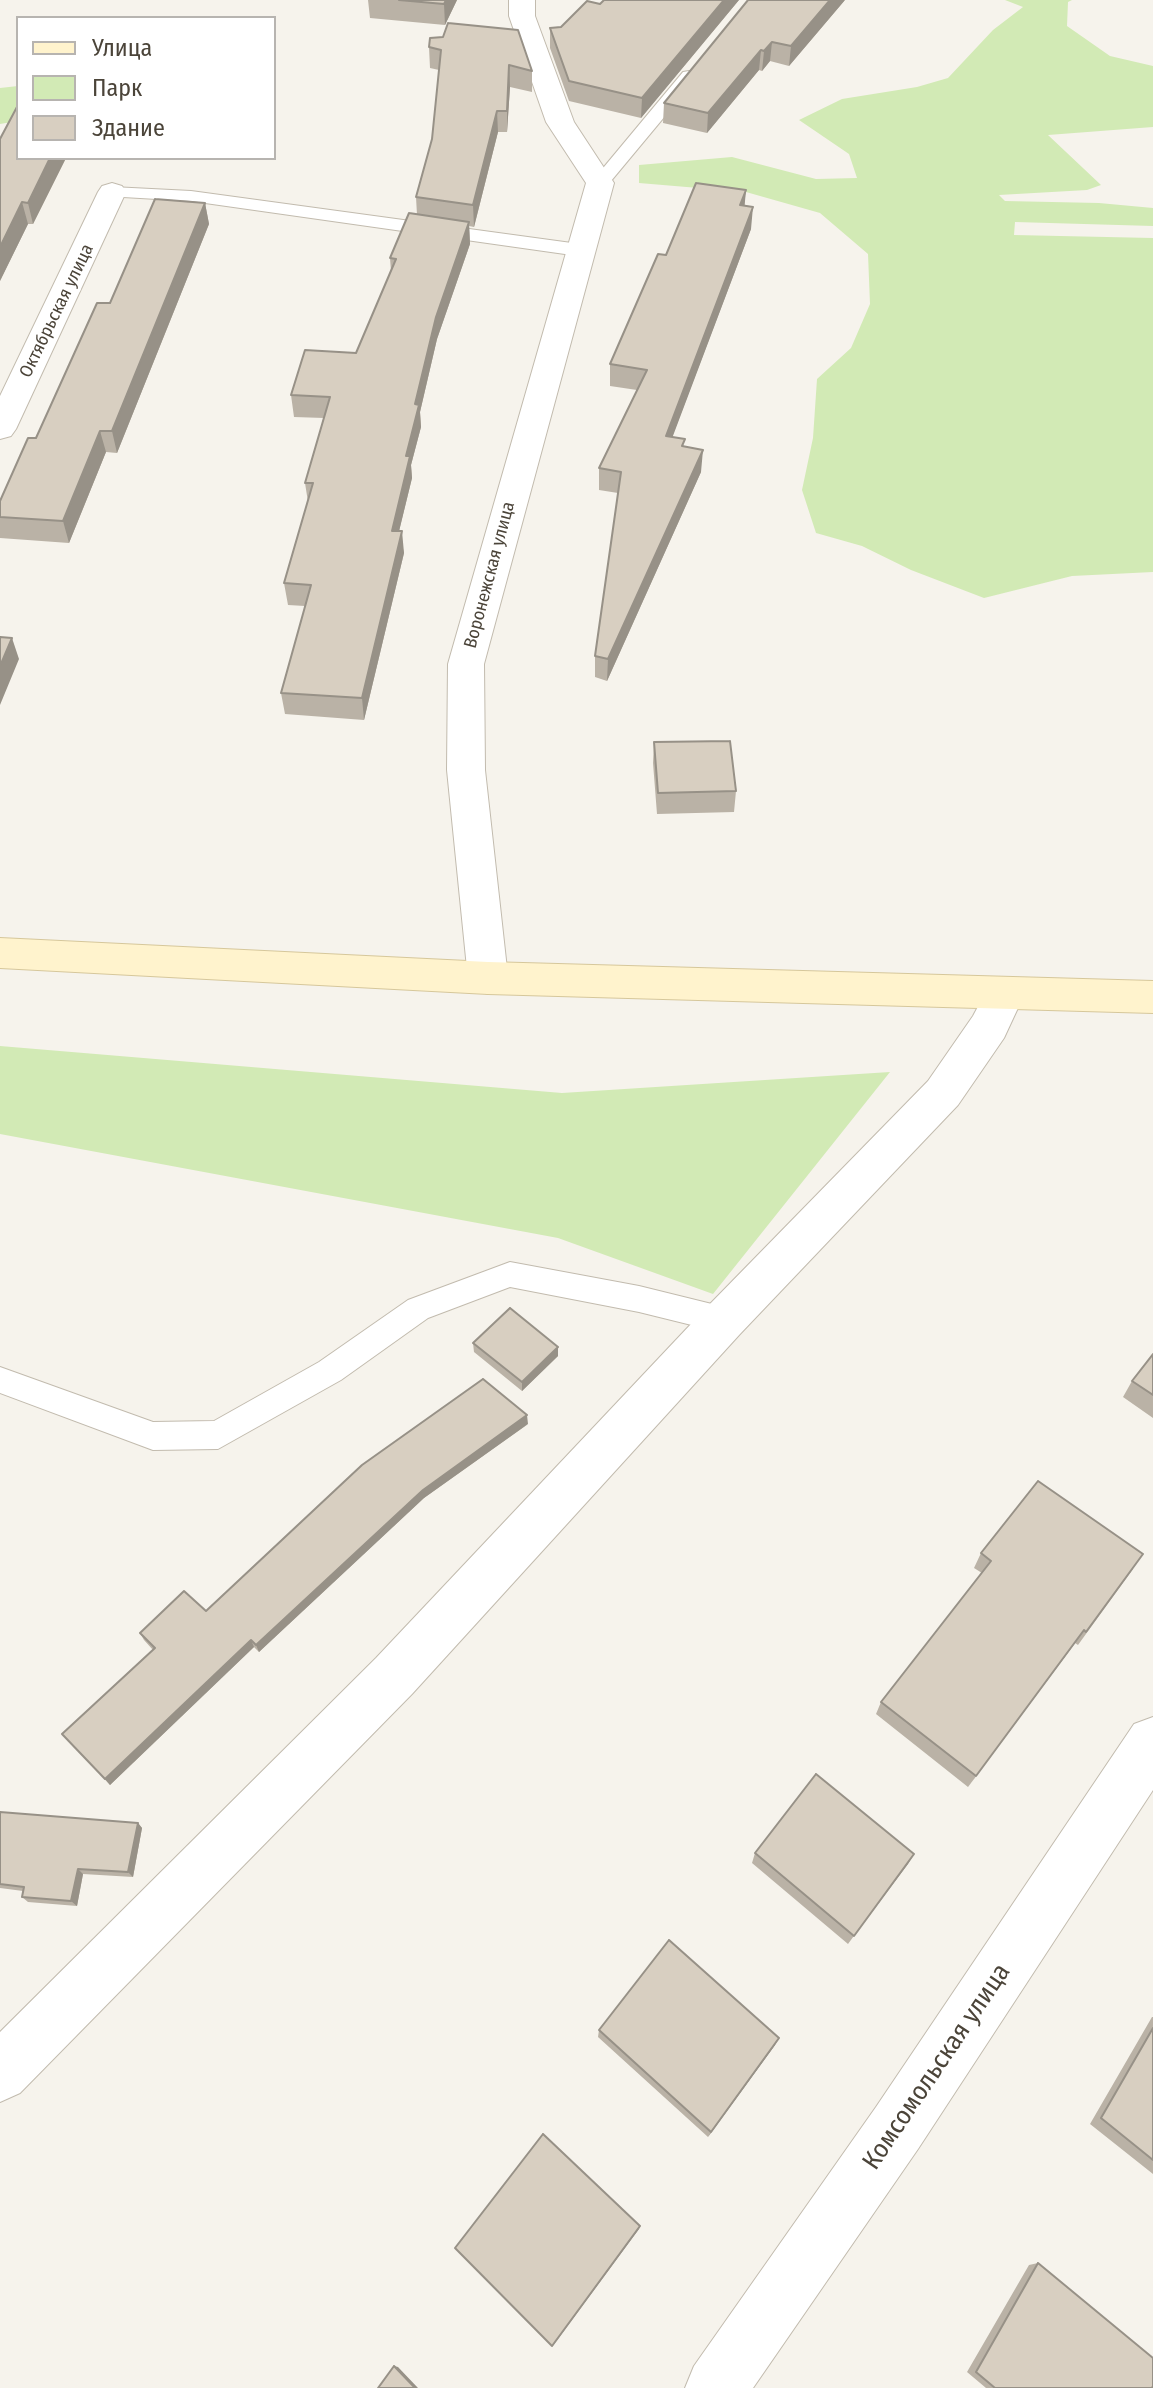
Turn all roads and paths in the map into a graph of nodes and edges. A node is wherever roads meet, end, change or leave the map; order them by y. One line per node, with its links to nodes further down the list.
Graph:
1 (522, 0): 3 (street)
2 (701, 61): 3 (lane, Воронежская улица)
3 (600, 183): 5 (street, Воронежская улица)
4 (112, 192): 5 (lane); 6 (street, Октябрьская улица)
5 (579, 250): 8 (street, Воронежская улица)
6 (0, 429)
7 (0, 953): 8 (street)
8 (488, 978): 9 (street)
9 (1004, 995): 10 (street); 11 (street)
10 (1153, 997)
11 (724, 1320): 12 (lane); 14 (street)
12 (0, 1380)
13 (1153, 1743): 15 (street, Комсомольская улица)
14 (0, 2073)
15 (716, 2388)

